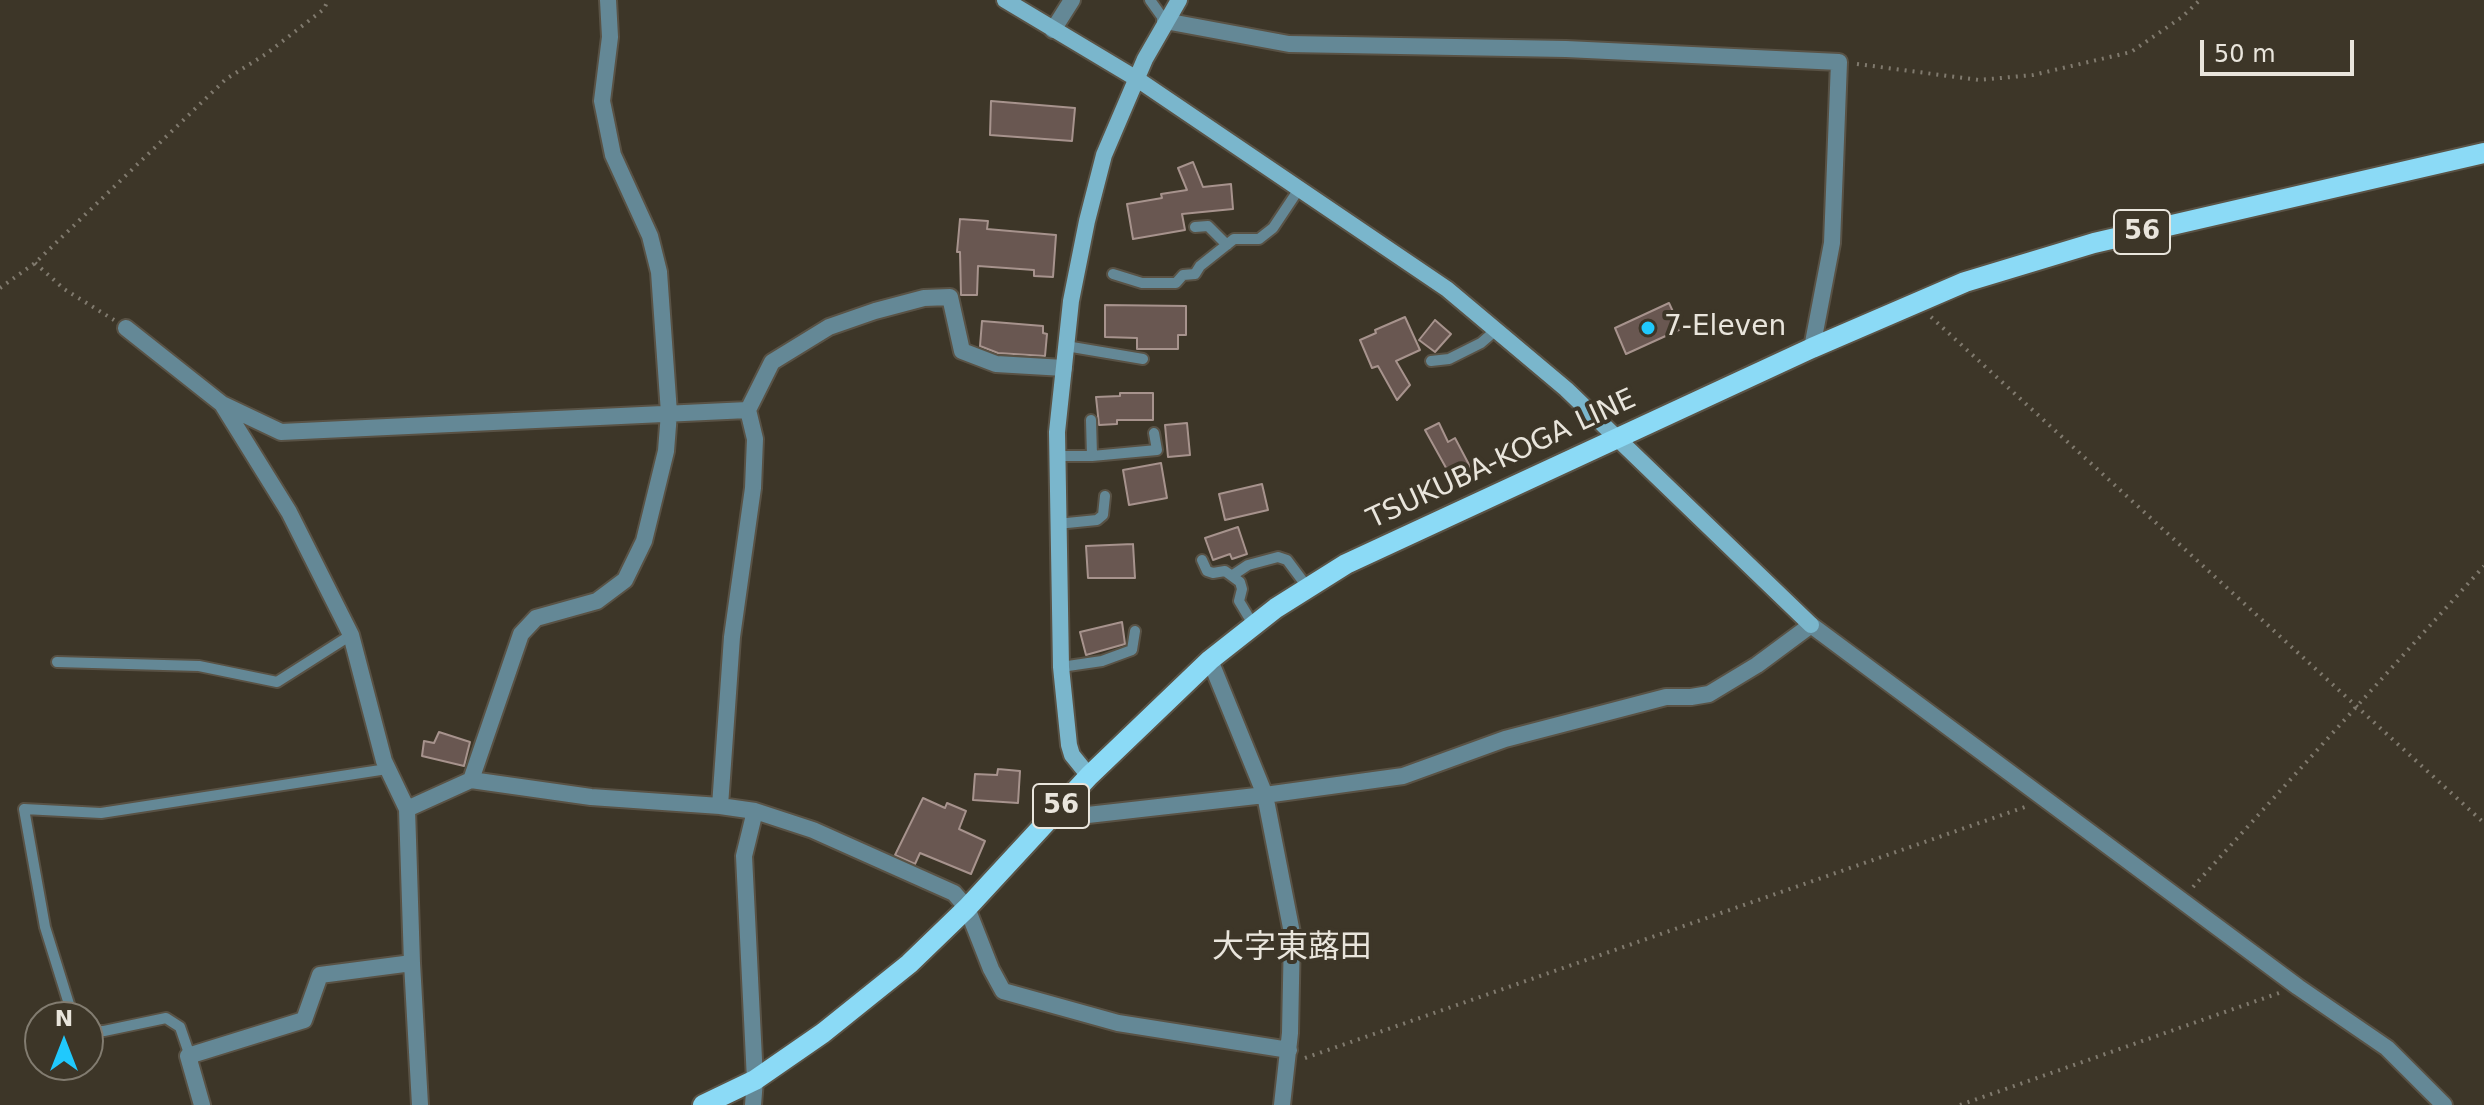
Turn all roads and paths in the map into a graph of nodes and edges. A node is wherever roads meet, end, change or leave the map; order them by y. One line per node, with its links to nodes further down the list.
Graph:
1 (328, 0): 16 (path)
2 (608, 0): 29 (street)
3 (1005, 0): 9 (street)
4 (1072, 0): 9 (street)
5 (1150, 0): 8 (lane)
6 (1179, 0): 8 (street)
7 (2200, 0): 10 (path)
8 (1165, 21): 10 (street); 11 (street)
9 (1053, 30): 11 (street)
10 (1839, 62): 23 (street)
11 (1137, 79): 13 (street); 22 (street)
12 (2484, 153): 19 (main road, TSUKUBA-KOGA LINE / 56)
13 (1299, 189): 15 (lane); 21 (street)
14 (1195, 227): 15 (lane)
15 (1227, 245): 17 (lane)
16 (35, 263): 18 (path); 20 (path)
17 (1113, 274)
18 (0, 288)
19 (1916, 303): 23 (main road, TSUKUBA-KOGA LINE / 56); 57 (path)
20 (126, 328): 27 (street)
21 (1496, 330): 25 (lane); 32 (street)
22 (1066, 346): 24 (lane); 26 (street)
23 (1812, 348): 32 (main road, TSUKUBA-KOGA LINE / 56)
24 (1143, 359)
25 (1431, 361)
26 (1064, 368): 28 (street); 33 (street)
27 (222, 404): 29 (street); 44 (street)
28 (748, 410): 29 (street); 53 (street)
29 (669, 413): 50 (street)
30 (1091, 420): 34 (lane)
31 (1154, 433): 34 (lane)
32 (1618, 437): 40 (main road, TSUKUBA-KOGA LINE / 56); 41 (street)
33 (1057, 456): 34 (lane); 36 (street)
34 (1092, 456)
35 (1105, 496): 36 (lane)
36 (1057, 524): 47 (street)
37 (1202, 560): 39 (lane)
38 (2484, 566): 58 (path)
39 (1233, 575): 40 (lane); 42 (lane)
40 (1308, 588): 42 (main road, TSUKUBA-KOGA LINE / 56)
41 (1811, 625): 51 (street); 52 (street)
42 (1254, 626): 45 (main road, TSUKUBA-KOGA LINE / 56)
43 (1135, 631): 47 (lane)
44 (351, 635): 46 (lane); 48 (street)
45 (1210, 660): 49 (main road, TSUKUBA-KOGA LINE / 56); 51 (street)
46 (57, 662)
47 (1061, 667): 49 (street)
48 (387, 769): 54 (street); 62 (lane)
49 (1089, 776): 55 (main road, TSUKUBA-KOGA LINE / 56)
50 (471, 780): 53 (street); 54 (street)
51 (1265, 795): 55 (street); 65 (street)
52 (2044, 800): 58 (street); 65 (path)
53 (720, 806): 56 (street)
54 (407, 809): 60 (street)
55 (1058, 809): 59 (main road, TSUKUBA-KOGA LINE / 56)
56 (755, 811): 59 (street); 66 (street)
57 (2484, 823)
58 (2181, 900): 61 (street)
59 (967, 908): 65 (street); 66 (main road, TSUKUBA-KOGA LINE / 56)
60 (412, 963): 64 (street); 68 (street)
61 (2298, 987): 72 (path); 73 (street)
62 (68, 1001)
63 (104, 1031): 64 (lane)
64 (190, 1056): 67 (street)
65 (1288, 1057): 71 (street)
66 (755, 1080): 69 (main road, TSUKUBA-KOGA LINE / 56); 70 (street)
67 (202, 1105)
68 (420, 1105)
69 (703, 1105)
70 (753, 1105)
71 (1282, 1105)
72 (1960, 1105)
73 (2444, 1105)

